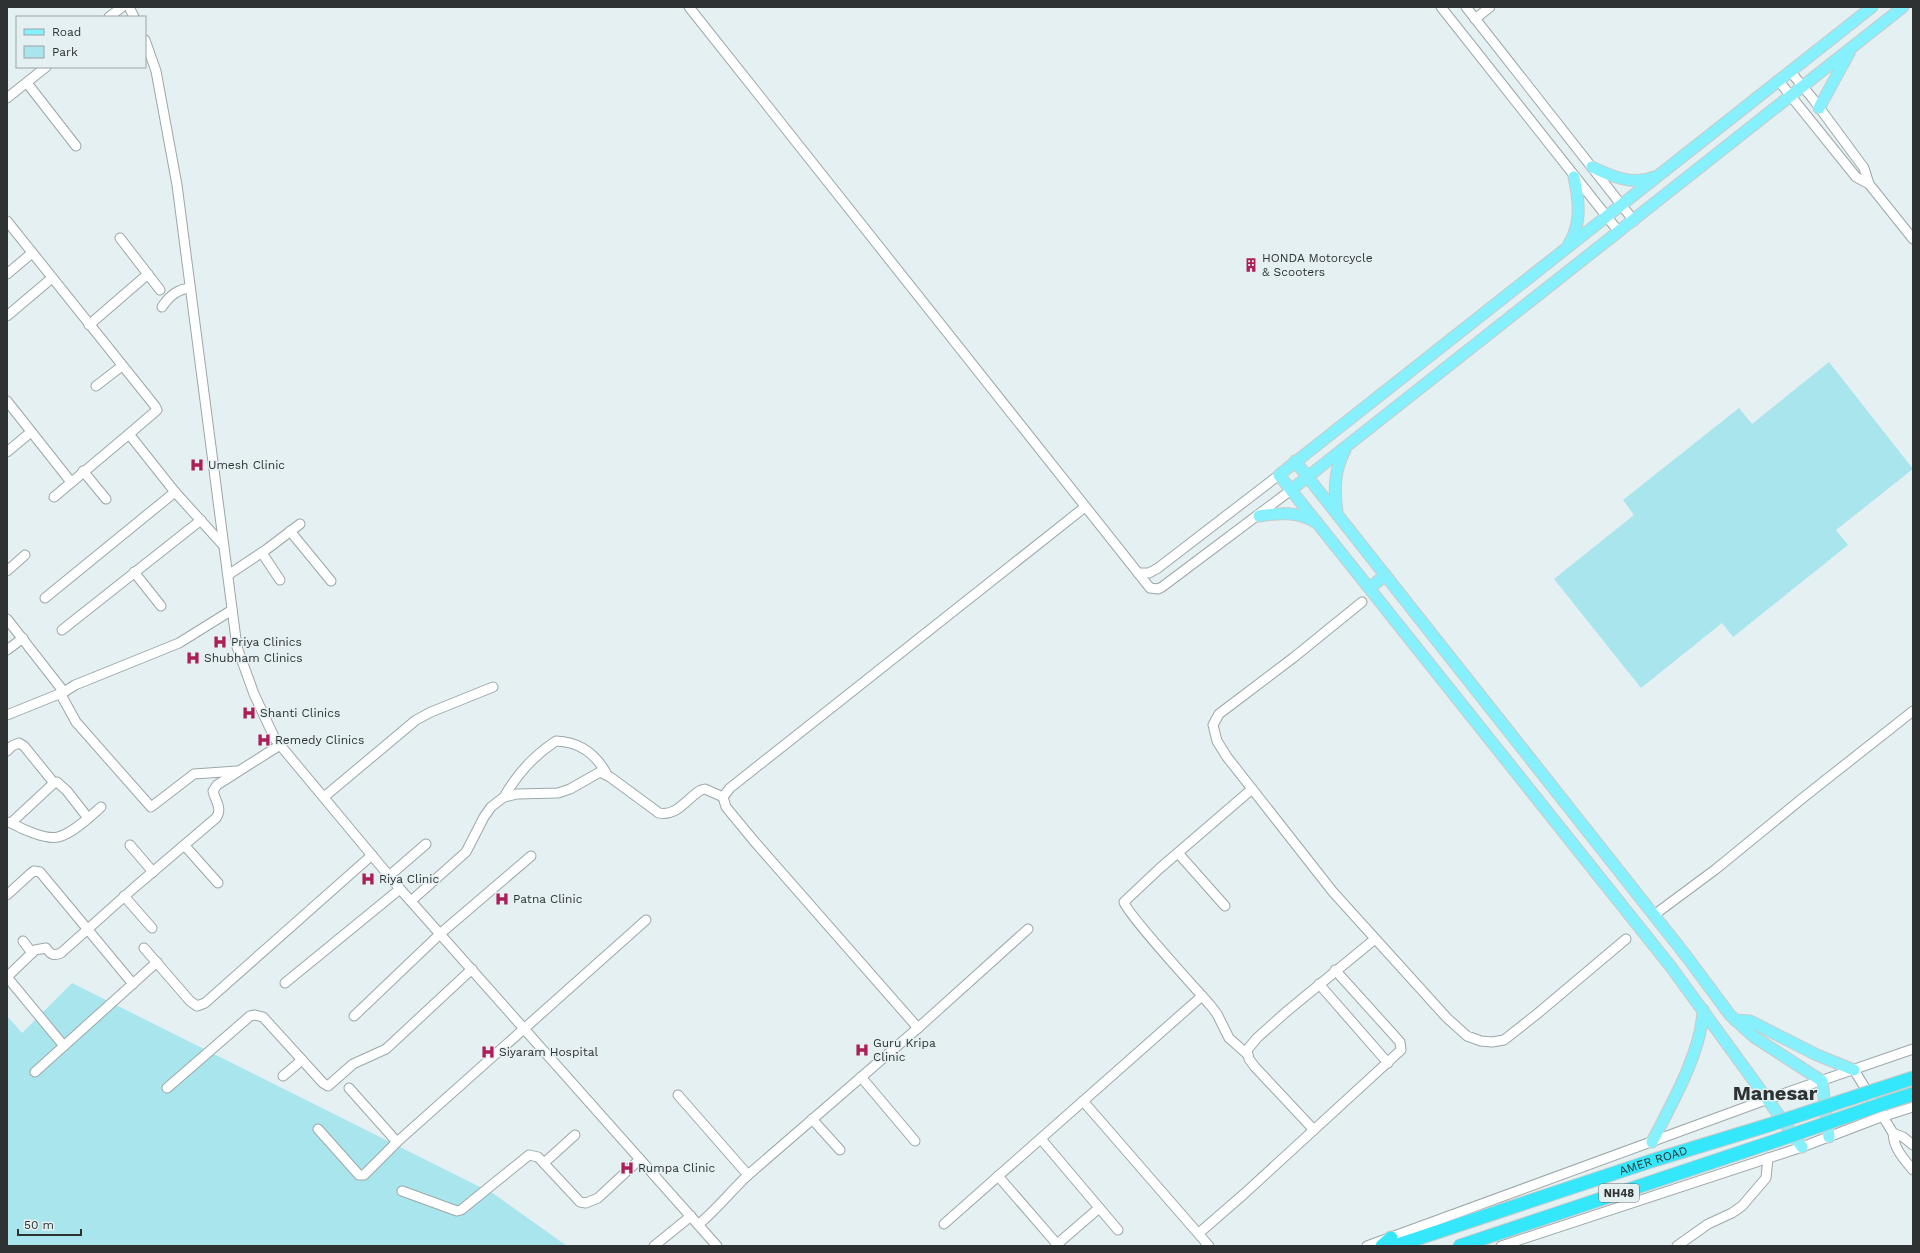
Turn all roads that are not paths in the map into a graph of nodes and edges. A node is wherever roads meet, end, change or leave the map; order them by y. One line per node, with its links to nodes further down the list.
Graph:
1 (122, 7): 9 (street)
2 (129, 7): 10 (street)
3 (689, 7): 60 (street)
4 (1440, 7): 25 (street)
5 (1466, 7): 11 (street)
6 (1490, 7): 11 (street)
7 (1872, 7): 15 (main road)
8 (1903, 7): 13 (main road)
9 (110, 16)
10 (134, 16)
11 (1475, 19): 23 (street)
12 (146, 43): 39 (street)
13 (1854, 46): 18 (main road); 21 (main road)
14 (45, 68): 17 (street)
15 (1790, 71): 16 (main road); 18 (street)
16 (1778, 80): 19 (street); 24 (main road)
17 (27, 82): 20 (street); 22 (street)
18 (1803, 85): 19 (main road); 21 (street)
19 (1791, 96): 26 (street); 30 (main road)
20 (7, 98)
21 (1819, 108): 26 (street)
22 (76, 146)
23 (1592, 167): 24 (main road); 27 (street)
24 (1660, 174): 27 (main road)
25 (1574, 177): 28 (street); 34 (main road)
26 (1869, 184): 33 (street)
27 (1621, 205): 28 (main road); 30 (street)
28 (1605, 217): 31 (street); 34 (main road)
29 (7, 221): 35 (street)
30 (1634, 221): 31 (main road)
31 (1619, 232): 49 (main road)
32 (120, 238): 37 (street)
33 (1913, 239)
34 (1566, 248): 51 (main road)
35 (32, 253): 36 (street); 38 (street)
36 (7, 274)
37 (148, 274): 40 (street); 43 (street)
38 (52, 278): 42 (street); 43 (street)
39 (190, 288): 41 (street); 67 (street)
40 (160, 290)
41 (162, 307)
42 (7, 316)
43 (89, 325): 44 (street)
44 (120, 364): 45 (street); 48 (street)
45 (95, 384)
46 (7, 401): 47 (street)
47 (31, 432): 50 (street); 55 (street)
48 (129, 434): 52 (street); 57 (street)
49 (1348, 446): 54 (main road); 61 (main road)
50 (7, 452)
51 (1295, 461): 53 (main road); 54 (main road)
52 (84, 471): 55 (street); 59 (street)
53 (1279, 475): 56 (main road); 72 (street)
54 (1308, 477): 56 (main road); 61 (main road)
55 (70, 482): 58 (street)
56 (1292, 490): 62 (street); 65 (main road)
57 (175, 492): 63 (street); 78 (street)
58 (54, 497)
59 (106, 499)
60 (1085, 507): 72 (street); 98 (street)
61 (1338, 515): 74 (main road)
62 (1259, 516): 65 (main road); 72 (street)
63 (200, 520): 67 (street); 71 (street)
64 (300, 524): 66 (street)
65 (1319, 524): 77 (main road)
66 (290, 532): 68 (street); 76 (street)
67 (223, 545): 73 (street)
68 (262, 553): 73 (street); 75 (street)
69 (25, 556): 70 (street)
70 (7, 571)
71 (134, 572): 80 (street); 83 (street)
72 (1138, 573)
73 (228, 575): 81 (street)
74 (1385, 575): 77 (main road); 116 (main road)
75 (280, 580)
76 (331, 581)
77 (1370, 588): 135 (main road)
78 (45, 598)
79 (1362, 602): 95 (street)
80 (161, 606)
81 (232, 610): 87 (street); 90 (street)
82 (7, 619): 84 (street)
83 (62, 630)
84 (23, 638): 85 (street); 87 (street)
85 (7, 650)
86 (493, 687): 96 (street)
87 (62, 693): 89 (street); 92 (street)
88 (1913, 712): 116 (street)
89 (7, 715)
90 (280, 745): 92 (street); 96 (street)
91 (7, 751): 94 (street)
92 (239, 771): 104 (street)
93 (606, 774): 97 (street); 97 (street); 98 (street)
94 (54, 783): 100 (street); 101 (street)
95 (1252, 789): 105 (street); 122 (street)
96 (324, 797): 106 (street)
97 (504, 797): 114 (street)
98 (723, 797): 139 (street)
99 (102, 807): 100 (street)
100 (88, 818): 101 (street)
101 (9, 822)
102 (426, 844): 109 (street)
103 (130, 845): 108 (street)
104 (185, 846): 108 (street); 110 (street)
105 (1178, 853): 115 (street); 134 (street)
106 (372, 855): 109 (street); 127 (street)
107 (531, 856): 121 (street)
108 (153, 872): 113 (street)
109 (389, 876): 111 (street)
110 (218, 883)
111 (400, 889): 114 (street); 131 (street)
112 (7, 895): 120 (street)
113 (124, 896): 118 (street); 120 (street)
114 (411, 901): 121 (street)
115 (1225, 906)
116 (1654, 915): 137 (main road)
117 (646, 920): 138 (street)
118 (152, 928)
119 (1028, 929): 139 (street)
120 (87, 930): 126 (street); 132 (street)
121 (441, 933): 128 (street); 136 (street)
122 (1375, 939): 123 (street); 129 (street)
123 (1626, 939)
124 (23, 941): 126 (street)
125 (144, 948): 127 (street)
126 (32, 953): 130 (street)
127 (157, 962): 132 (street)
128 (472, 969): 138 (street); 143 (street)
129 (1335, 970): 133 (street); 144 (street)
130 (7, 977): 140 (street)
131 (285, 983)
132 (133, 984): 140 (street)
133 (1319, 984): 142 (street); 144 (street)
134 (1202, 996): 142 (street); 156 (street)
135 (1703, 1010): 155 (main road); 168 (main road)
136 (354, 1016)
137 (1735, 1020): 145 (main road); 150 (main road)
138 (524, 1028): 167 (street); 173 (street)
139 (918, 1028): 148 (street)
140 (64, 1046): 146 (street)
141 (1913, 1050): 145 (street)
142 (1247, 1054): 161 (street)
143 (302, 1060): 147 (street); 151 (street)
144 (1388, 1063): 161 (street)
145 (1854, 1070): 150 (street); 158 (street)
146 (35, 1072)
147 (283, 1076)
148 (861, 1077): 159 (street); 166 (street)
149 (1913, 1078): 185 (highway, AMER ROAD / NH48, bridge)
150 (1822, 1081): 155 (street); 164 (main road)
151 (167, 1088)
152 (349, 1088): 167 (street)
153 (1913, 1094): 191 (highway, AMER ROAD / NH48, bridge)
154 (678, 1095): 176 (street)
155 (1768, 1099): 168 (street); 170 (main road)
156 (1082, 1101): 165 (street); 184 (street)
157 (1913, 1107): 158 (street)
158 (1883, 1117): 162 (street); 164 (street)
159 (812, 1119): 171 (street); 176 (street)
160 (318, 1129): 167 (street)
161 (1314, 1130): 184 (street)
162 (1893, 1133): 169 (street); 175 (street)
163 (575, 1135): 174 (street)
164 (1829, 1137): 170 (street)
165 (1041, 1139): 177 (street); 179 (street)
166 (915, 1141)
167 (397, 1142)
168 (1652, 1142): 185 (street)
169 (1913, 1145)
170 (1802, 1148): 172 (street)
171 (840, 1150)
172 (1768, 1158): 192 (street); 193 (street)
173 (640, 1159): 174 (street); 180 (street)
174 (544, 1163): 178 (street)
175 (1913, 1170)
176 (748, 1175): 181 (street)
177 (998, 1176): 182 (street); 186 (street)
178 (402, 1191)
179 (1099, 1208): 183 (street); 186 (street)
180 (691, 1216): 181 (street); 187 (street)
181 (699, 1224): 188 (street)
182 (944, 1224)
183 (1118, 1230)
184 (1199, 1233): 189 (street)
185 (1389, 1243): 190 (street)
186 (1056, 1245)
187 (654, 1246)
188 (717, 1246)
189 (1209, 1246)
190 (1367, 1246)
191 (1460, 1246)
192 (1502, 1246)
193 (1677, 1246)

